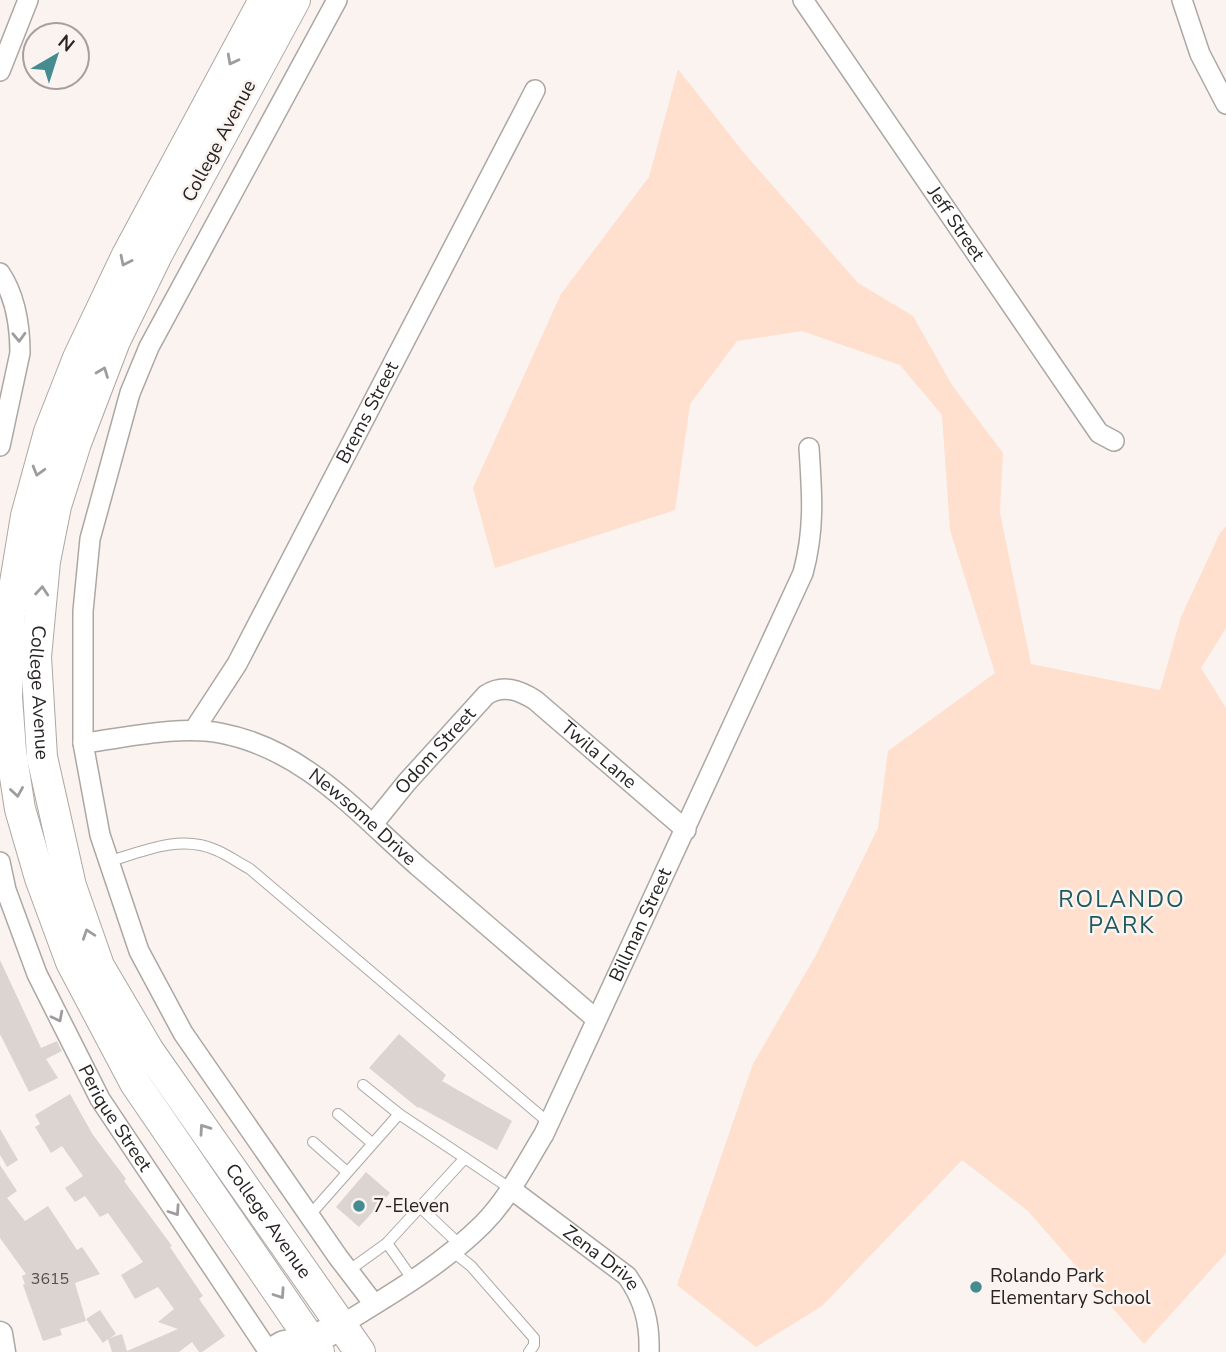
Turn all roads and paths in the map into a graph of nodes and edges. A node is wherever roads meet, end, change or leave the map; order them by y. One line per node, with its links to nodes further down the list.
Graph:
1 (28, 0): 7 (street)
2 (264, 0): 40 (main road, College Avenue, one-way to 40)
3 (295, 0): 38 (main road, College Avenue, one-way to 3)
4 (337, 0): 16 (street)
5 (803, 0): 11 (street, Jeff Street)
6 (1182, 0): 9 (street)
7 (0, 71)
8 (535, 90): 15 (street, Brems Street)
9 (1226, 104)
10 (0, 273): 12 (street, one-way to 12)
11 (1114, 440)
12 (0, 446)
13 (809, 448): 18 (street, Billman Street)
14 (505, 688): 17 (street, Odom Street); 18 (street, Twila Lane)
15 (194, 730): 16 (street, Newsome Drive); 17 (street, Newsome Drive)
16 (83, 743): 20 (street)
17 (373, 824): 21 (street, Newsome Drive)
18 (686, 830): 21 (street, Billman Street)
19 (0, 862): 42 (street, Perique Street, one-way to 42)
20 (108, 862): 25 (lane); 32 (street)
21 (596, 1019): 25 (street, Billman Street)
22 (363, 1086): 24 (lane)
23 (338, 1114): 27 (lane)
24 (398, 1114): 27 (lane); 28 (lane)
25 (549, 1123): 30 (street, Billman Street)
26 (313, 1142): 29 (lane)
27 (372, 1143): 29 (lane)
28 (465, 1158): 30 (lane); 31 (lane)
29 (347, 1172): 32 (lane)
30 (511, 1189): 34 (street, Billman Street); 45 (street, Zena Drive)
31 (420, 1207): 33 (lane); 34 (lane)
32 (309, 1216): 35 (street)
33 (387, 1243): 35 (lane); 36 (lane)
34 (455, 1247): 36 (street, Billman Street); 44 (lane)
35 (348, 1271): 37 (street)
36 (413, 1280): 37 (street, Billman Street)
37 (374, 1304): 38 (street, Billman Street)
38 (341, 1325): 40 (main road); 43 (main road, College Avenue)
39 (0, 1334): 41 (street)
40 (313, 1348): 42 (main road)
41 (3, 1352)
42 (271, 1352)
43 (360, 1352)
44 (529, 1352)
45 (649, 1352)

